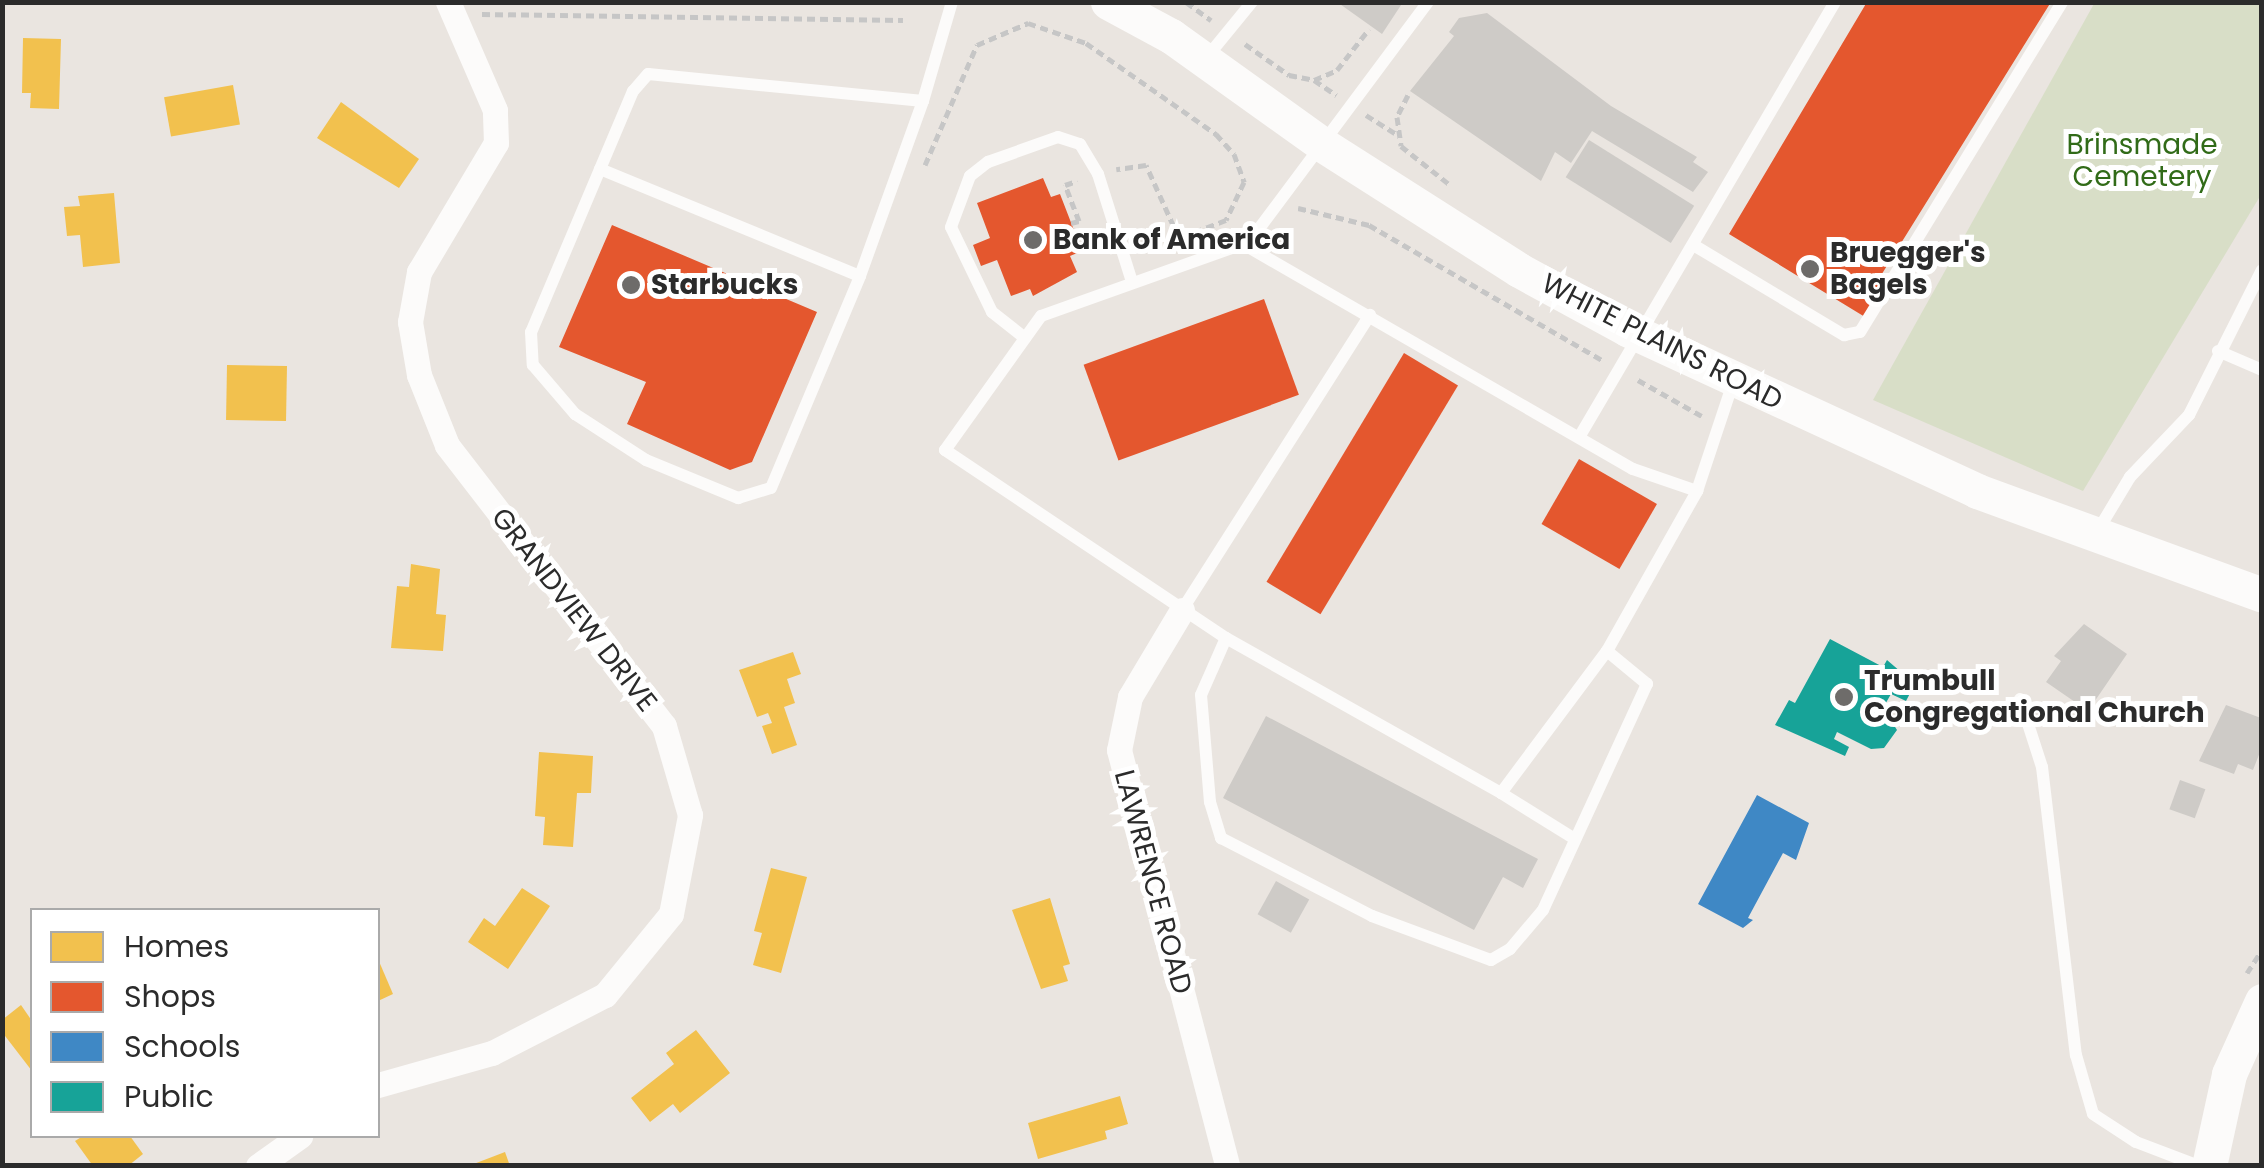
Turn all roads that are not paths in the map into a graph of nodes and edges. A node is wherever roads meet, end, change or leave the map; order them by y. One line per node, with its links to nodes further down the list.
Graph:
1 (952, 2): 9 (lane)
2 (1252, 2): 8 (lane)
3 (1428, 2): 10 (lane)
4 (1835, 2): 13 (lane)
5 (2062, 2): 13 (lane)
6 (1119, 4): 8 (main road, WHITE PLAINS ROAD)
7 (454, 8): 34 (street, GRANDVIEW DRIVE)
8 (1205, 59): 10 (main road, WHITE PLAINS ROAD)
9 (923, 100): 11 (lane); 15 (lane)
10 (1323, 145): 12 (lane); 18 (main road, WHITE PLAINS ROAD)
11 (600, 169): 15 (lane); 15 (lane)
12 (1243, 244): 16 (lane); 17 (lane)
13 (1695, 246): 18 (lane)
14 (2262, 270): 20 (lane)
15 (860, 276)
16 (1132, 282): 19 (lane); 19 (lane)
17 (1370, 315): 23 (lane); 27 (lane)
18 (1644, 336): 22 (main road, WHITE PLAINS ROAD); 23 (lane)
19 (1026, 338): 27 (lane)
20 (2218, 351): 21 (lane); 25 (lane)
21 (2262, 370)
22 (1734, 380): 24 (lane); 25 (main road, WHITE PLAINS ROAD)
23 (1581, 434): 24 (lane)
24 (1698, 491): 29 (lane)
25 (2093, 538): 26 (main road, WHITE PLAINS ROAD)
26 (2262, 595)
27 (1182, 610): 28 (lane); 37 (street, LAWRENCE ROAD)
28 (1226, 638): 31 (lane); 32 (lane)
29 (1607, 651): 31 (lane); 32 (lane)
30 (2020, 699): 38 (lane)
31 (1501, 794): 32 (lane)
32 (1576, 838)
33 (2262, 1001): 39 (main road)
34 (380, 1084)
35 (297, 1138): 36 (street)
36 (258, 1166)
37 (1228, 1166)
38 (2199, 1166)
39 (2209, 1166)

